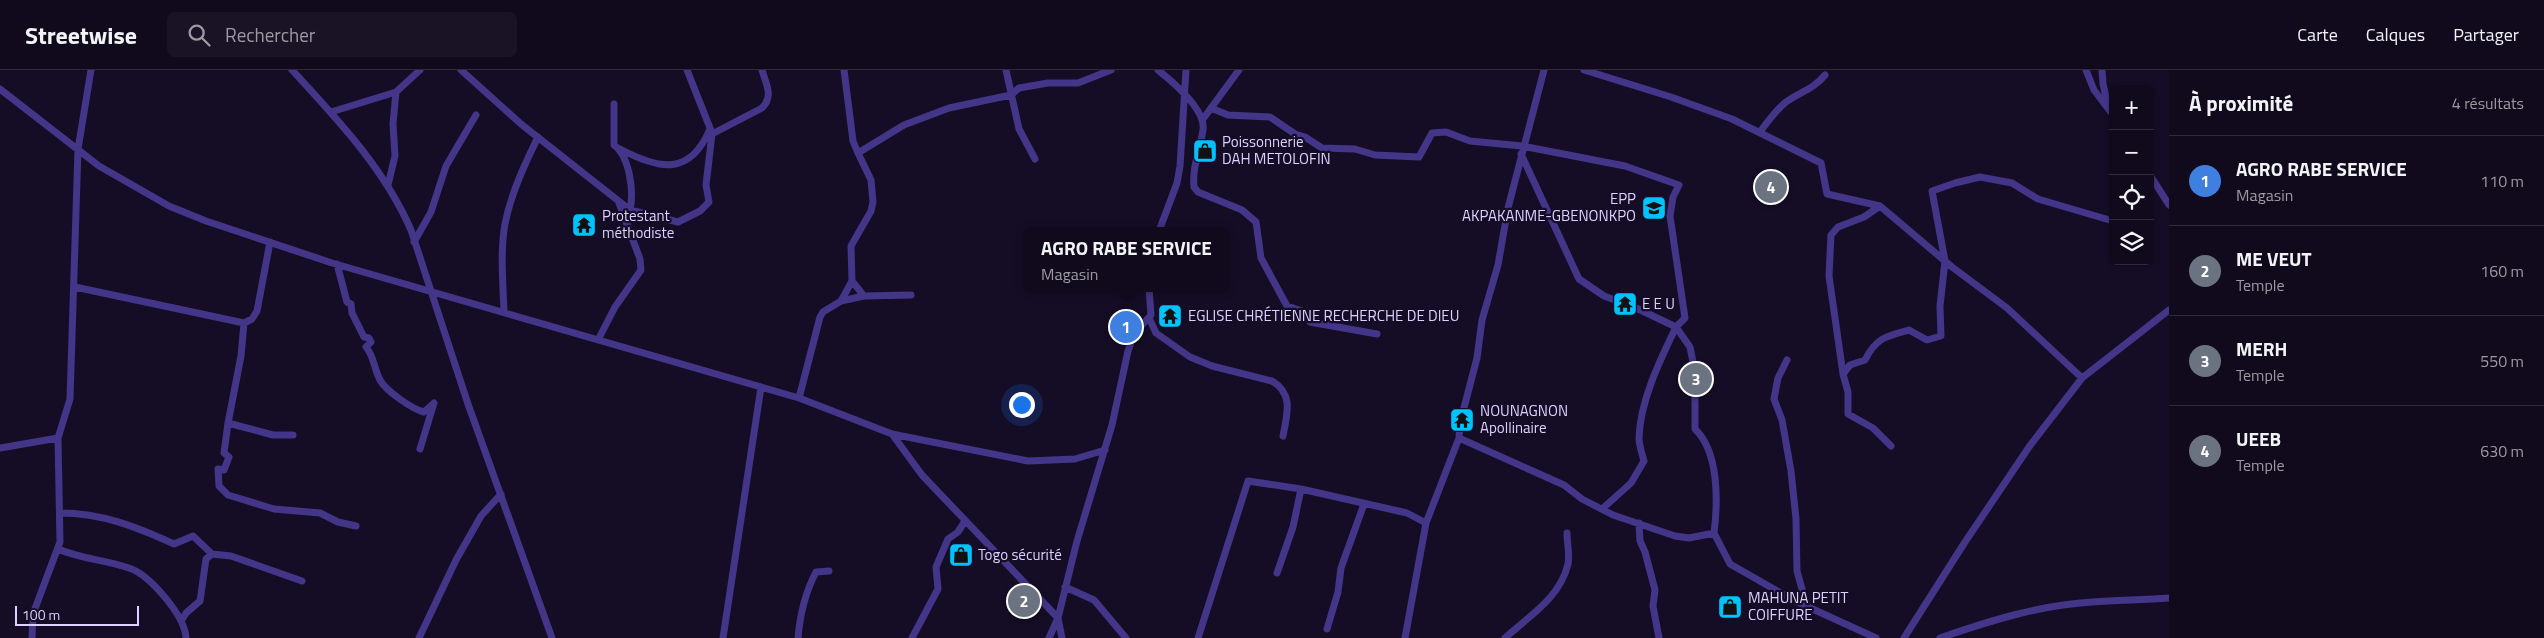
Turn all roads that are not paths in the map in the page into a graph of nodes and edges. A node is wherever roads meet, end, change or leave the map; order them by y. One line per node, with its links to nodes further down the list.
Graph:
1 (91, 70): 35 (street)
2 (292, 70): 28 (street)
3 (420, 70): 21 (street)
4 (461, 70): 33 (street)
5 (688, 70): 31 (street)
6 (762, 70): 31 (street)
7 (844, 70): 37 (street)
8 (1006, 70): 18 (street)
9 (1111, 70): 19 (street)
10 (1158, 70): 23 (street)
11 (1186, 70): 23 (street)
12 (1239, 70): 26 (street)
13 (1544, 70): 34 (street)
14 (1584, 70): 32 (street)
15 (2086, 70): 27 (street)
16 (2102, 70): 25 (street)
17 (1825, 75): 32 (street)
18 (1009, 81): 19 (street); 22 (street)
19 (1019, 88): 22 (street)
20 (0, 89): 35 (street)
21 (396, 92): 28 (street); 41 (street)
22 (1011, 94): 37 (street); 39 (street)
23 (1184, 95): 30 (street); 47 (street)
24 (614, 104): 36 (street)
25 (2109, 105)
26 (1211, 108): 30 (street); 34 (street)
27 (2109, 109)
28 (331, 112): 41 (street)
29 (476, 115): 49 (street)
30 (1203, 119): 64 (street)
31 (711, 132): 36 (street); 45 (street)
32 (1760, 132): 44 (street)
33 (538, 137): 42 (street); 60 (street)
34 (1522, 146): 38 (street); 63 (street)
35 (78, 149): 48 (street); 53 (street)
36 (620, 149): 45 (street)
37 (858, 153): 52 (street)
38 (1521, 154): 63 (street); 76 (street)
39 (1035, 160)
40 (2154, 181): 43 (street)
41 (388, 185): 49 (street)
42 (619, 203): 45 (street); 65 (street)
43 (2169, 204)
44 (1880, 206): 50 (street); 67 (street)
45 (630, 210)
46 (2109, 221): 50 (street)
47 (1160, 227)
48 (270, 242): 51 (street); 62 (street)
49 (414, 242): 54 (street)
50 (1945, 261): 67 (street); 68 (street)
51 (337, 264): 54 (street); 79 (street)
52 (852, 281): 57 (street); 58 (street)
53 (75, 287): 62 (street); 75 (street)
54 (429, 291): 60 (street); 82 (street)
55 (1150, 292): 61 (street)
56 (911, 295): 57 (street)
57 (864, 296): 58 (street)
58 (842, 301): 70 (street)
59 (2169, 310): 68 (street)
60 (504, 312): 65 (street)
61 (1150, 320): 74 (street); 80 (street)
62 (244, 323): 71 (street)
63 (1676, 327): 84 (street); 90 (street)
64 (1377, 334)
65 (598, 340): 69 (street)
66 (1787, 360): 99 (street)
67 (1842, 374): 77 (street)
68 (2082, 378): 120 (street)
69 (762, 387): 70 (street); 109 (street)
70 (798, 398): 73 (street)
71 (228, 423): 72 (street); 89 (street)
72 (293, 434)
73 (892, 434): 80 (street); 86 (street)
74 (1283, 436)
75 (58, 438): 78 (street); 85 (street)
76 (1459, 438): 84 (street); 87 (street)
77 (1891, 446)
78 (0, 448)
79 (420, 449)
80 (1104, 450): 97 (street)
81 (1301, 489): 83 (street); 95 (street); 115 (street)
82 (501, 494): 102 (street); 108 (street)
83 (1364, 504): 87 (street); 103 (street)
84 (1602, 509): 88 (street)
85 (60, 513): 92 (street); 93 (street)
86 (965, 522): 100 (street); 111 (street)
87 (1426, 523): 116 (street)
88 (1639, 523): 90 (street); 118 (street)
89 (356, 526)
90 (1714, 532): 99 (street)
91 (1567, 533): 117 (street)
92 (58, 549): 101 (street); 104 (street)
93 (212, 554): 96 (street); 101 (street)
94 (829, 571): 110 (street)
95 (1277, 573)
96 (302, 581)
97 (1065, 587): 100 (street); 114 (street)
98 (2169, 598): 121 (street)
99 (1807, 607): 119 (street)
100 (1058, 618): 112 (street); 113 (street)
101 (181, 621): 105 (street)
102 (425, 629): 106 (street); 107 (street)
103 (1327, 629)
104 (32, 638)
105 (186, 638)
106 (419, 638)
107 (425, 638)
108 (552, 638)
109 (723, 638)
110 (798, 638)
111 (912, 638)
112 (1049, 638)
113 (1062, 638)
114 (1126, 638)
115 (1198, 638)
116 (1405, 638)
117 (1505, 638)
118 (1659, 638)
119 (1876, 638)
120 (1904, 638)
121 (1940, 638)

